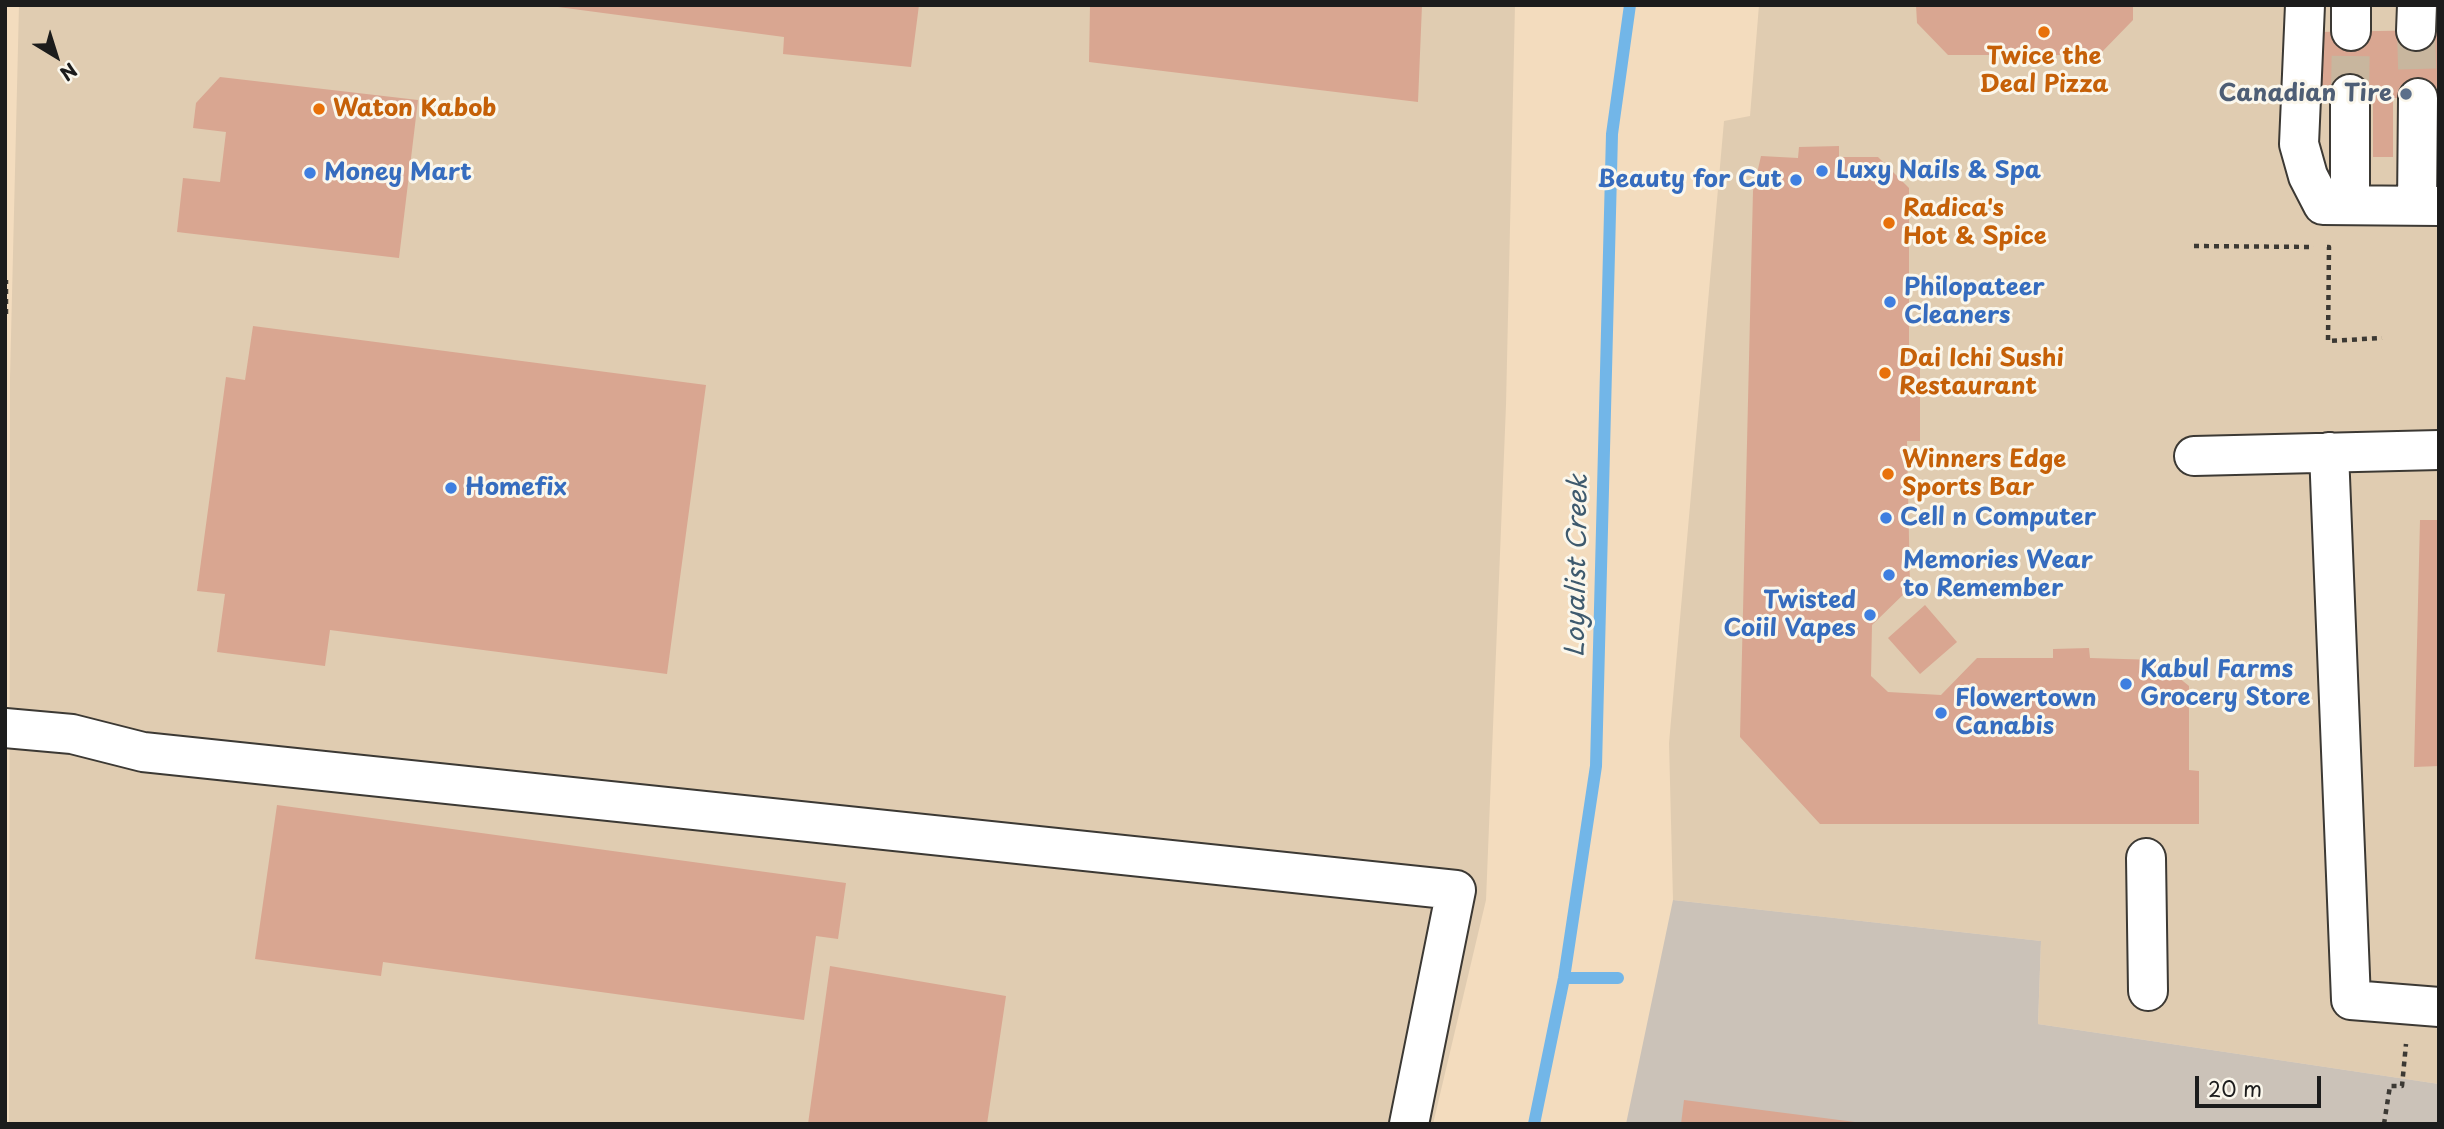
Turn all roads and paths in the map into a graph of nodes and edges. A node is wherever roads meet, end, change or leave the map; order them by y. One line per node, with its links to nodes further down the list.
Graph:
1 (2305, 5): 4 (lane)
2 (2350, 94): 4 (lane)
3 (2418, 97): 5 (lane)
4 (2350, 205): 5 (lane)
5 (2428, 206)
6 (2194, 246): 9 (path)
7 (6, 280): 8 (path)
8 (6, 314)
9 (2382, 338)
10 (2439, 450): 11 (lane)
11 (2329, 452): 12 (lane); 16 (lane)
12 (2194, 456)
13 (5, 728): 17 (lane)
14 (2146, 858): 15 (lane)
15 (2148, 990)
16 (2424, 1006): 18 (path)
17 (1409, 1124)
18 (2384, 1124)

